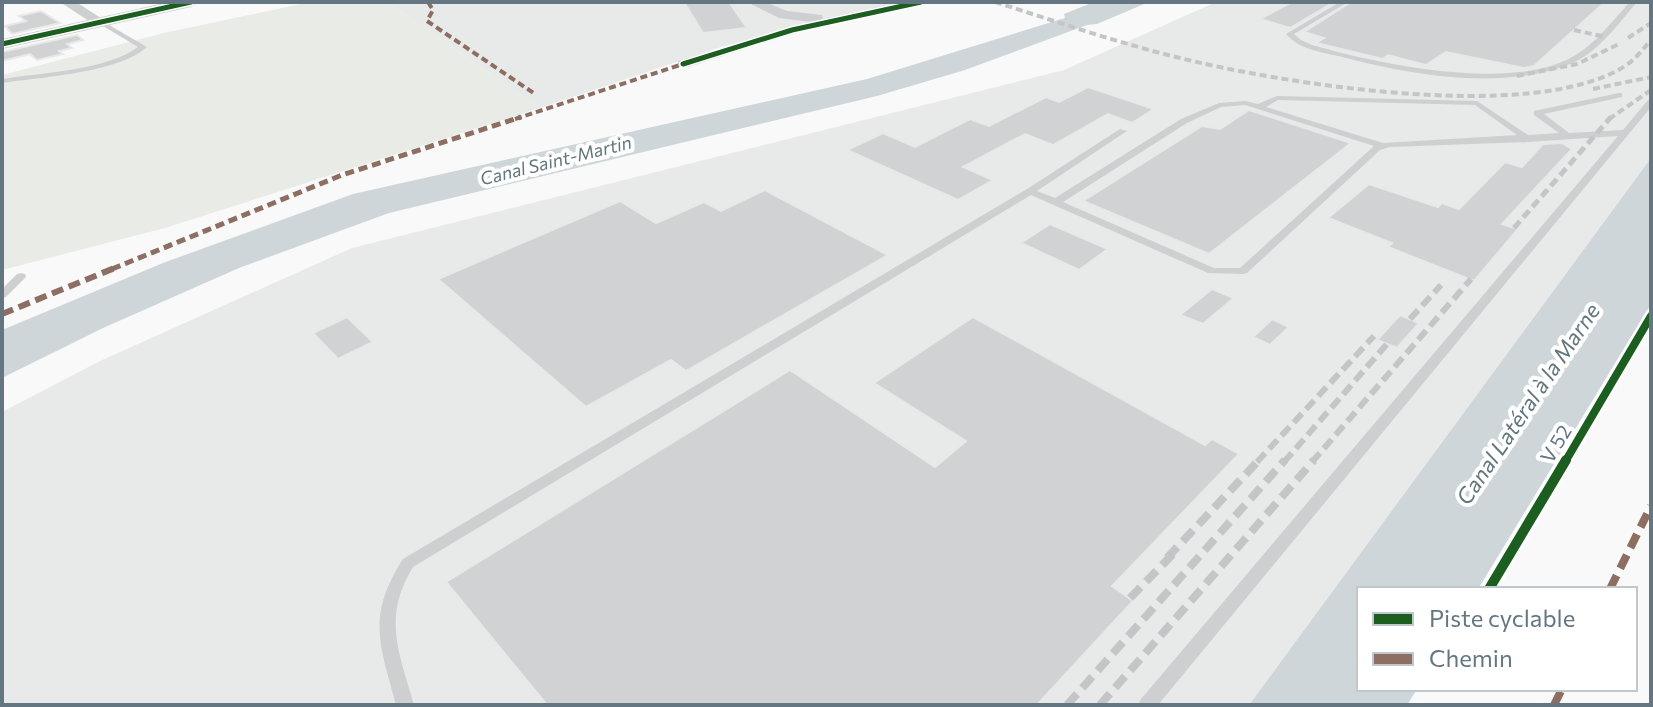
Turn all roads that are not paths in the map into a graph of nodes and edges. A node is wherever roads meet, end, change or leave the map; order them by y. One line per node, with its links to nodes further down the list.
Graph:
1 (67, 2): 8 (street)
2 (191, 2): 8 (street)
3 (754, 2): 7 (street)
4 (921, 2): 7 (street)
5 (1345, 2): 6 (lane)
6 (1634, 2)
7 (843, 19): 10 (street)
8 (100, 22): 9 (street); 11 (lane)
9 (2, 44)
10 (683, 64)
11 (2, 81)
12 (1619, 95): 17 (lane)
13 (1651, 102): 16 (lane)
14 (1259, 107): 18 (lane); 19 (lane); 21 (lane)
15 (1123, 131): 20 (lane)
16 (1623, 133): 17 (lane); 25 (lane)
17 (1569, 137): 18 (lane)
18 (1528, 139): 19 (lane)
19 (1383, 146): 21 (lane)
20 (1030, 191): 21 (lane); 24 (lane)
21 (1056, 202)
22 (21, 276): 23 (lane)
23 (2, 295)
24 (405, 705)
25 (1147, 705)

